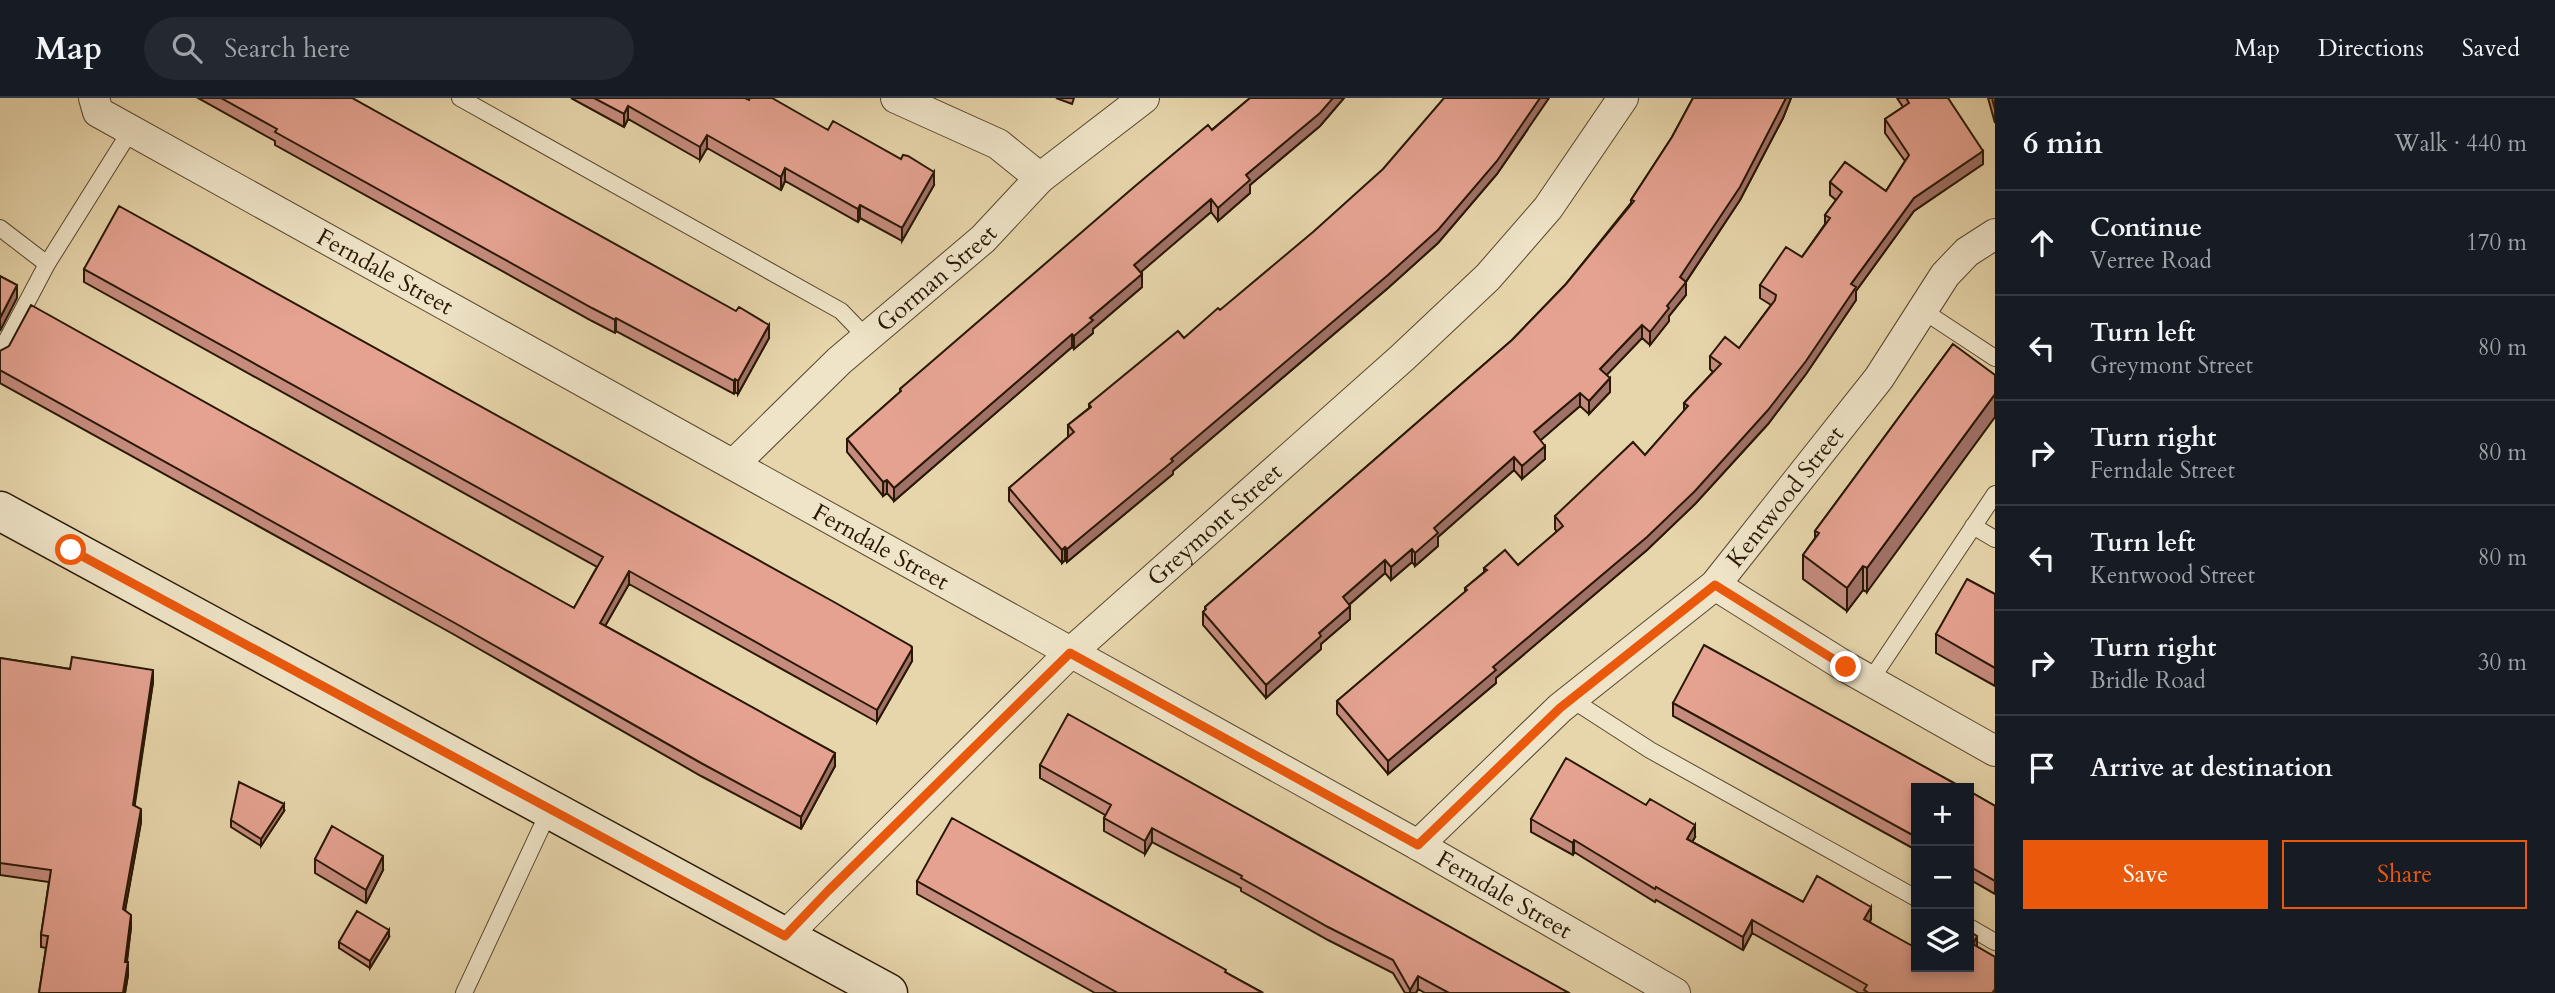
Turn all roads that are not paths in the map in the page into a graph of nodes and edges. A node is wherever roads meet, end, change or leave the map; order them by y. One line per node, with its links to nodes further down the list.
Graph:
1 (94, 98): 6 (street, Ferndale Street)
2 (460, 98): 12 (lane)
3 (896, 98): 7 (street)
4 (1144, 98): 7 (street, Gorman Street)
5 (1623, 98): 21 (street, Greymont Street)
6 (131, 130): 10 (lane); 15 (street, Ferndale Street)
7 (1040, 178): 12 (street, Gorman Street)
8 (0, 228): 10 (lane)
9 (1995, 234): 11 (street, Kentwood Street)
10 (47, 264): 13 (lane)
11 (1922, 310): 14 (lane); 20 (street, Kentwood Street)
12 (867, 338): 15 (street, Gorman Street)
13 (0, 353)
14 (1995, 358)
15 (734, 464): 21 (street, Ferndale Street)
16 (1995, 494): 18 (lane)
17 (0, 511): 25 (main road)
18 (1973, 526): 19 (lane); 22 (lane)
19 (1995, 539)
20 (1715, 585): 22 (street); 23 (street, Kentwood Street)
21 (1070, 653): 26 (street, Ferndale Street); 29 (street, Greymont Street)
22 (1870, 681): 24 (street)
23 (1571, 699): 26 (street, Kentwood Street); 27 (lane)
24 (1995, 751)
25 (550, 808): 29 (main road); 31 (lane)
26 (1418, 845): 33 (street, Ferndale Street)
27 (1911, 895)
28 (1974, 930): 30 (lane)
29 (785, 936): 32 (main road)
30 (1995, 942)
31 (465, 992)
32 (888, 993)
33 (1675, 993)

